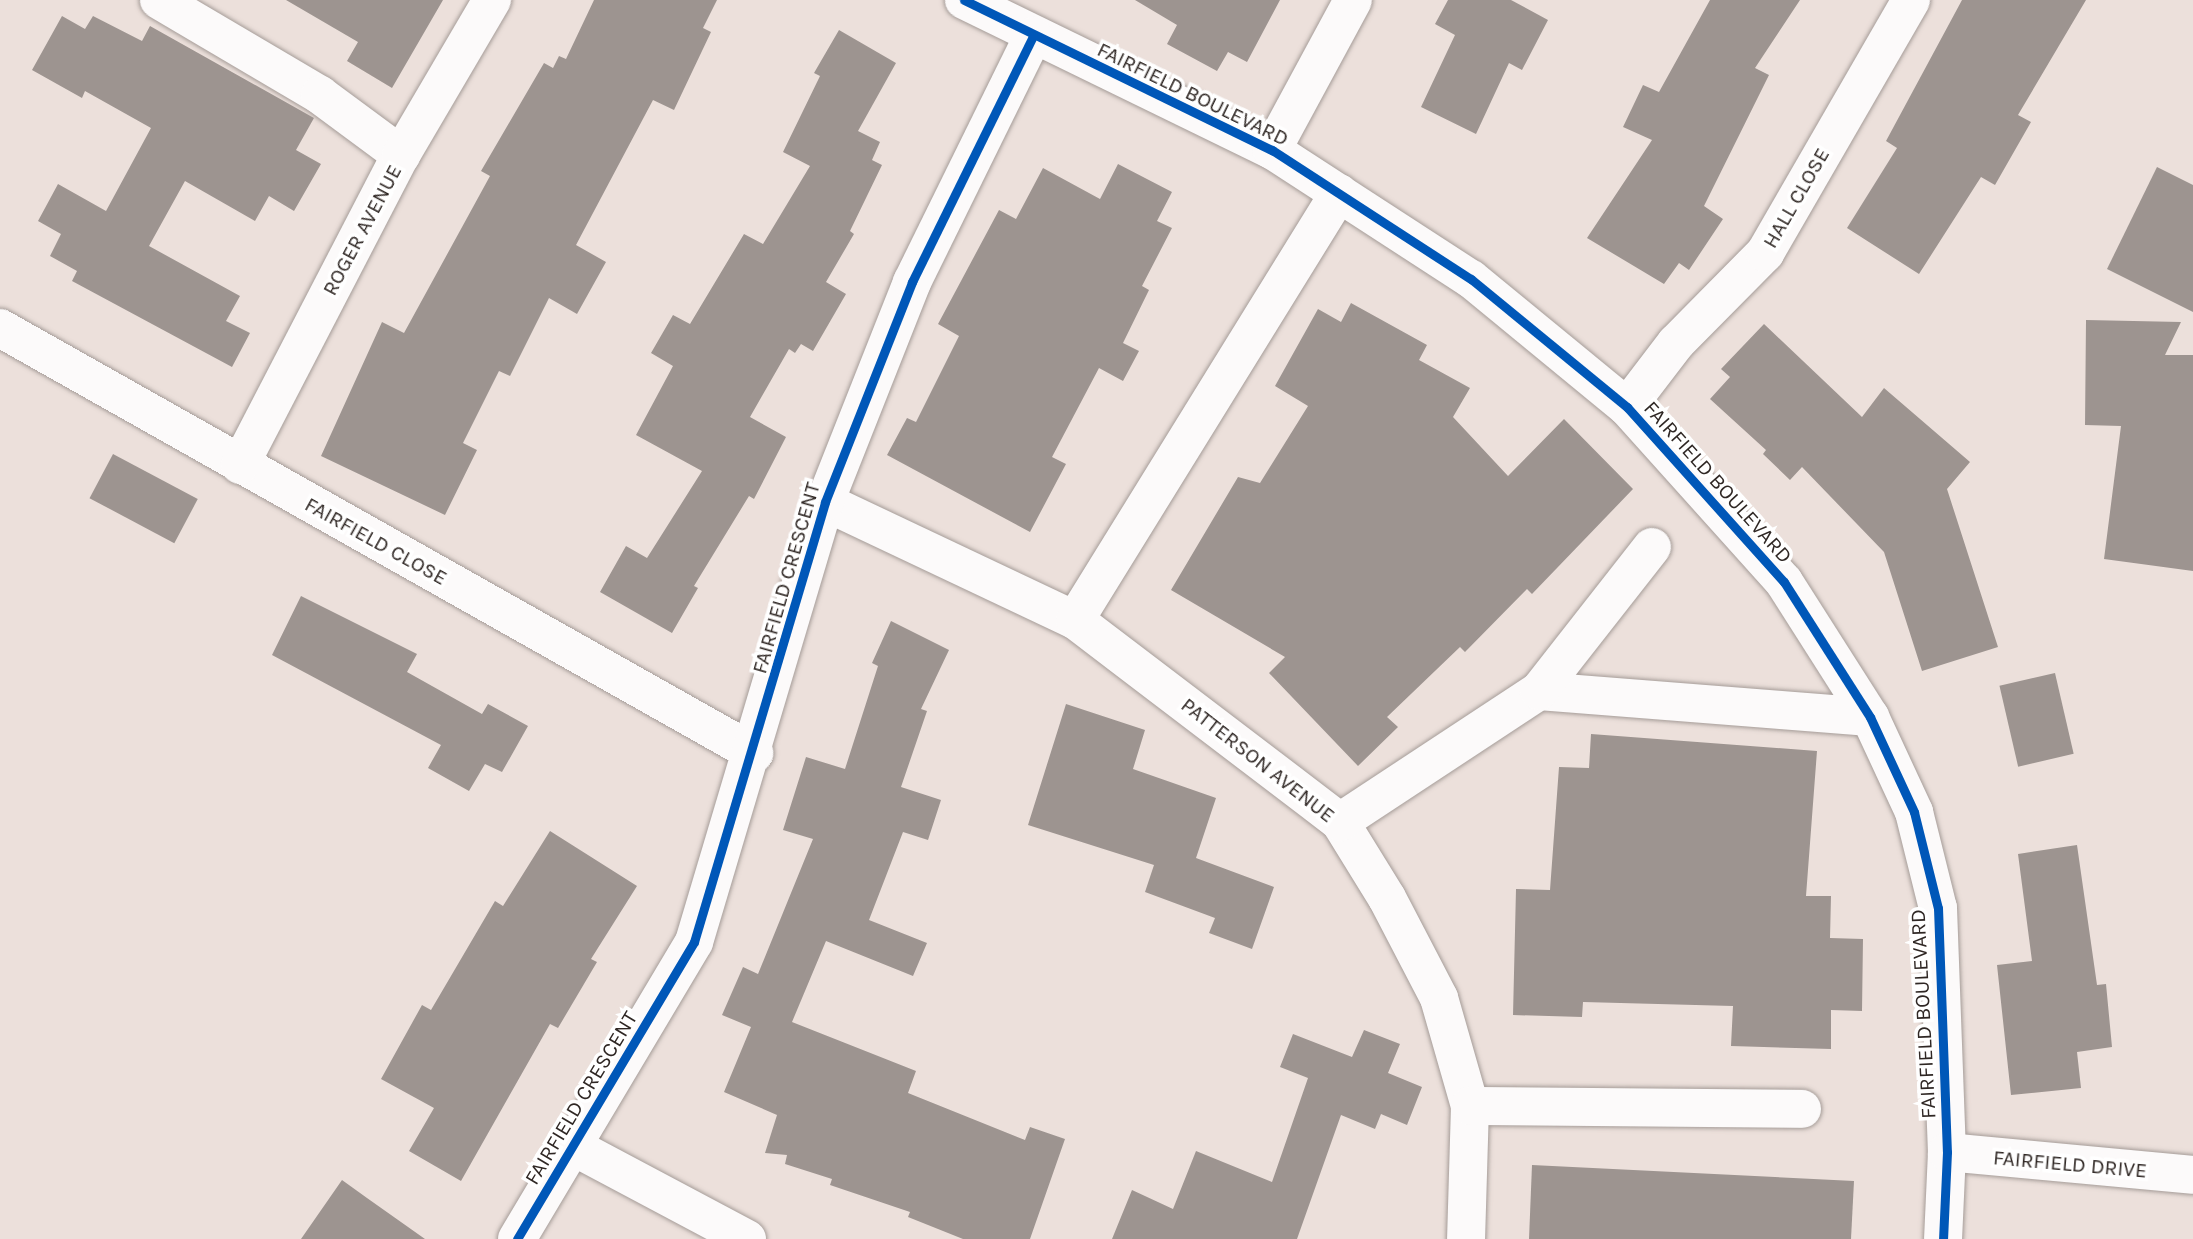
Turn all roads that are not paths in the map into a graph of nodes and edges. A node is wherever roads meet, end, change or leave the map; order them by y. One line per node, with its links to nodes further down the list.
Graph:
1 (159, 0): 8 (street)
2 (492, 0): 8 (street, ROGER AVENUE)
3 (964, 0): 6 (street, FAIRFIELD BOULEVARD)
4 (1353, 0): 7 (street)
5 (1911, 0): 11 (street, HALL CLOSE)
6 (1033, 36): 7 (street, FAIRFIELD BOULEVARD); 13 (street, FAIRFIELD CRESCENT)
7 (1272, 150): 9 (street, FAIRFIELD BOULEVARD)
8 (401, 155): 12 (street, ROGER AVENUE)
9 (1339, 193): 11 (street, FAIRFIELD BOULEVARD); 15 (street)
10 (0, 328): 12 (street, FAIRFIELD CLOSE)
11 (1627, 407): 17 (street, FAIRFIELD BOULEVARD)
12 (240, 465): 18 (street, FAIRFIELD CLOSE)
13 (825, 502): 15 (street, PATTERSON AVENUE); 18 (street, FAIRFIELD CRESCENT)
14 (1651, 547): 16 (street)
15 (1075, 620): 19 (street, PATTERSON AVENUE)
16 (1539, 691): 17 (street); 19 (street)
17 (1870, 717): 23 (street, FAIRFIELD BOULEVARD)
18 (754, 753): 22 (street, FAIRFIELD CRESCENT)
19 (1340, 822): 20 (street, PATTERSON AVENUE)
20 (1470, 1106): 21 (street); 27 (street, PATTERSON AVENUE)
21 (1802, 1109)
22 (574, 1147): 25 (street, FAIRFIELD CRESCENT); 26 (street)
23 (1947, 1152): 24 (street, FAIRFIELD DRIVE); 28 (street, FAIRFIELD BOULEVARD)
24 (2193, 1175)
25 (517, 1239)
26 (747, 1239)
27 (1466, 1239)
28 (1943, 1239)

